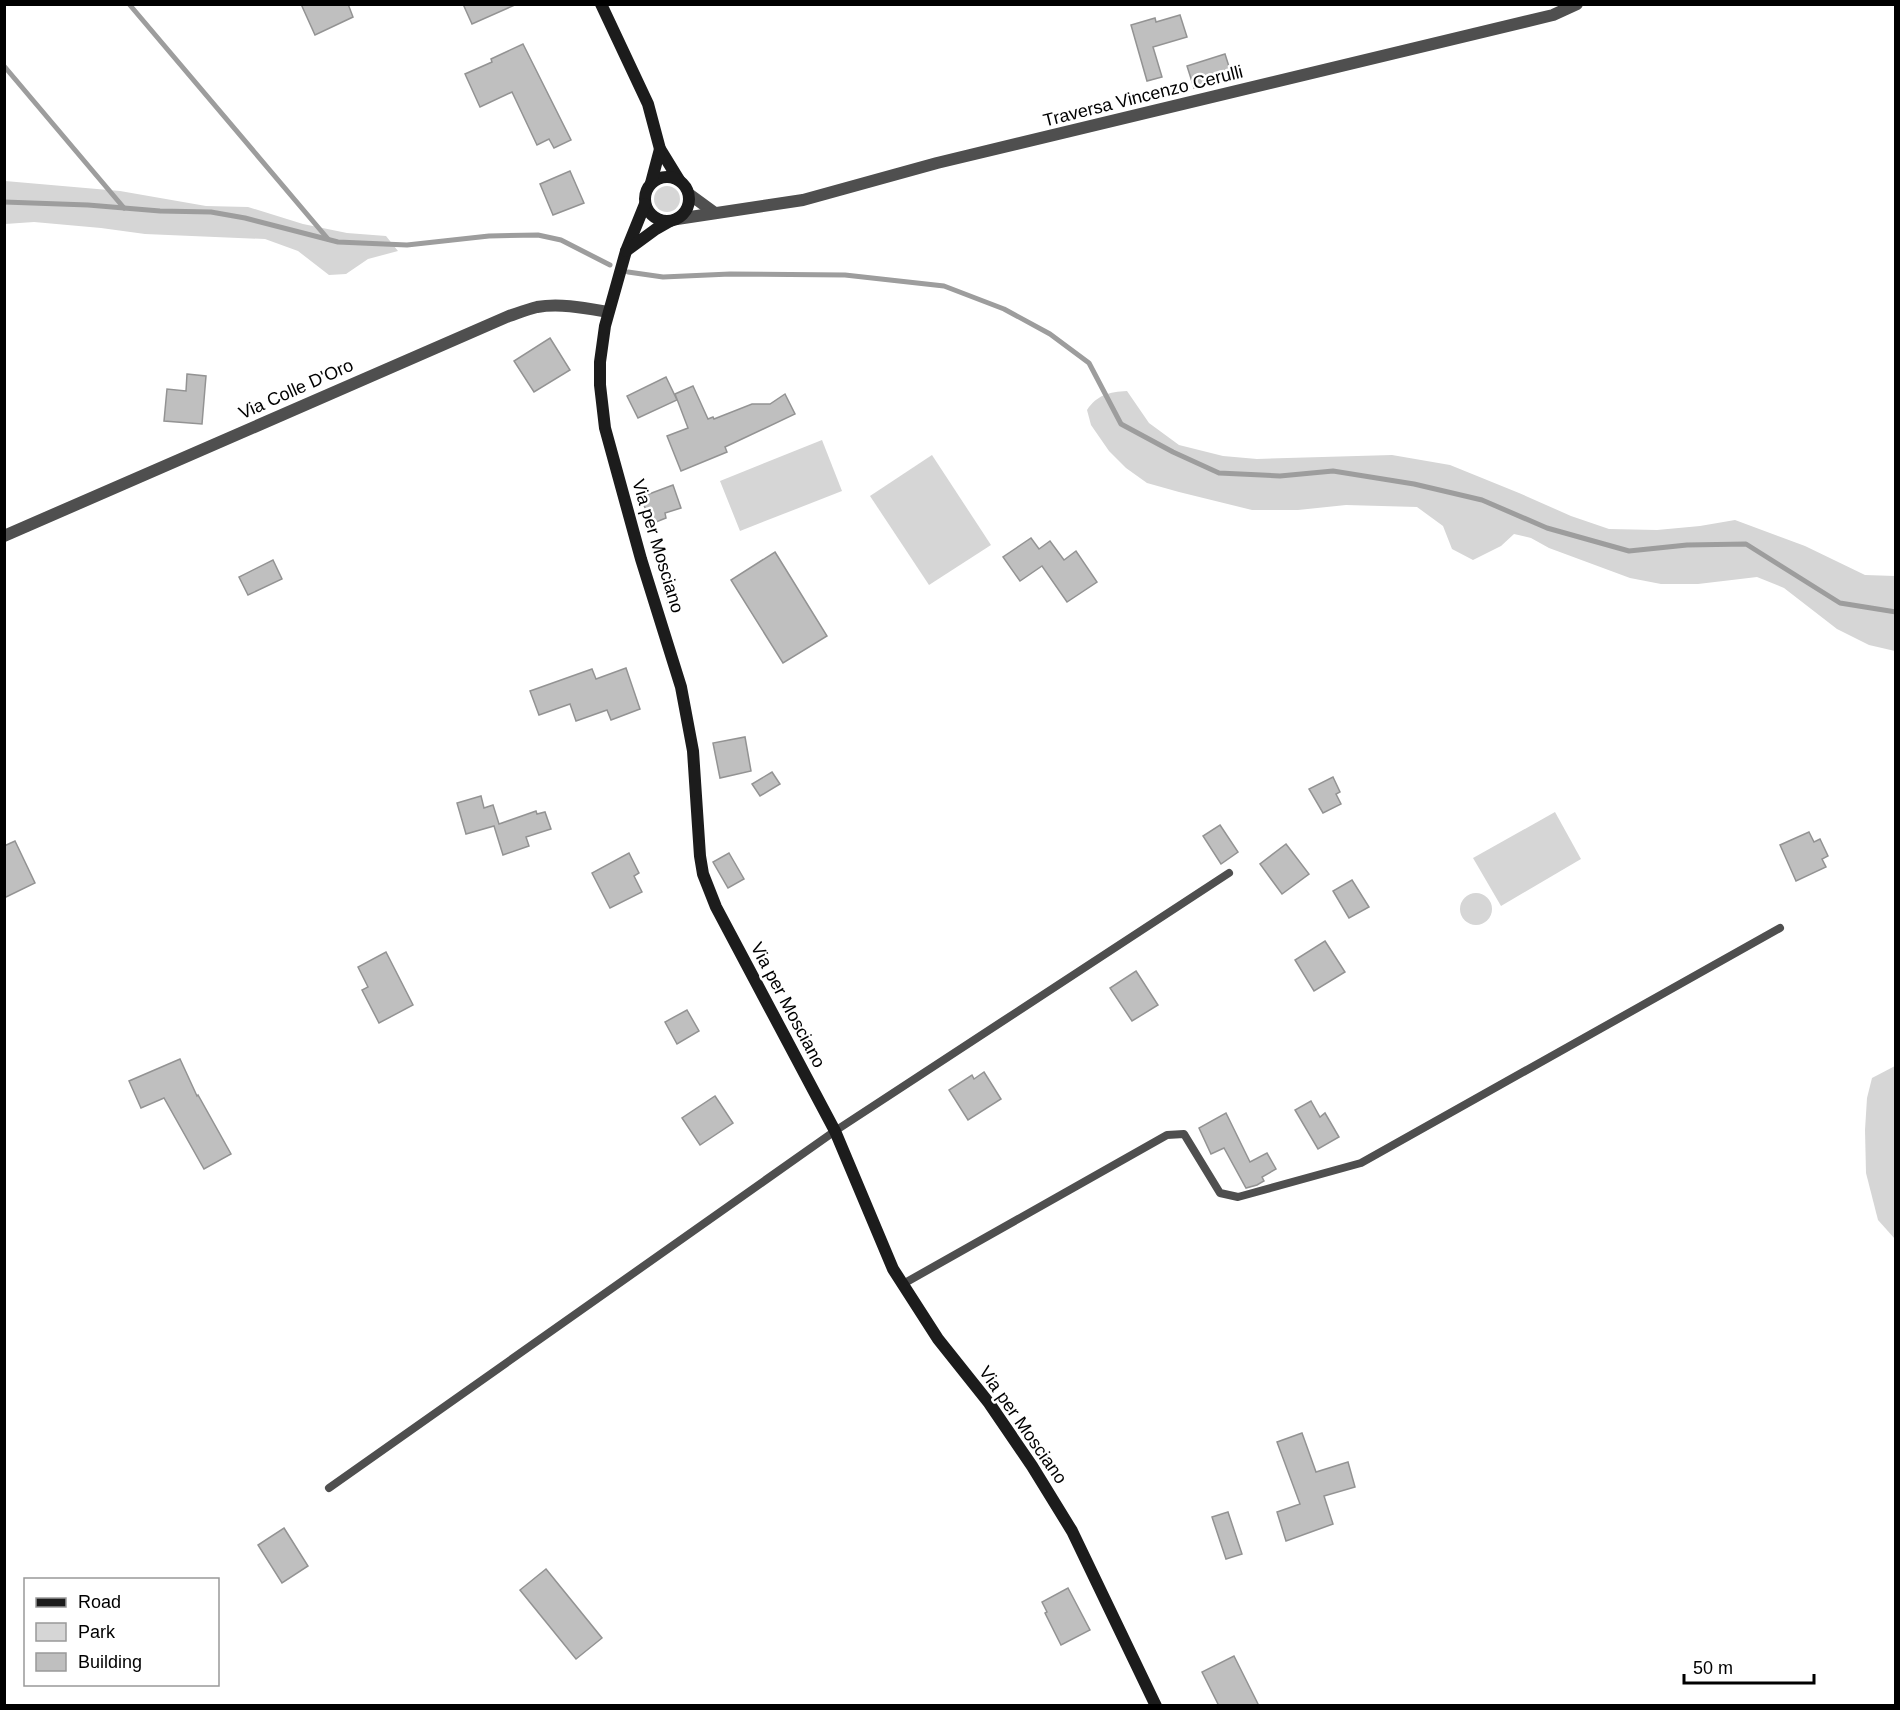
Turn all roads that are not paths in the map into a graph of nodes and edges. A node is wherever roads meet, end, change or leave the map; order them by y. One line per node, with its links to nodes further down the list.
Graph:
1 (601, 4): 3 (main road)
2 (1577, 4): 8 (street, Traversa Vincenzo Cerulli)
3 (660, 149): 4 (main road); 5 (main road)
4 (679, 180): 5 (main road); 6 (main road)
5 (651, 183): 7 (main road)
6 (689, 194): 8 (street); 9 (main road)
7 (645, 204): 9 (main road); 10 (main road, Via per Mosciano)
8 (715, 213): 9 (street, Traversa Vincenzo Cerulli)
9 (674, 220): 10 (main road)
10 (626, 251): 11 (main road, Via per Mosciano)
11 (608, 312): 12 (street, Via Colle D'Oro); 15 (main road, Via per Mosciano)
12 (4, 536)
13 (1229, 873): 15 (lane)
14 (1780, 928): 16 (lane)
15 (835, 1131): 16 (main road, Via per Mosciano); 17 (lane)
16 (903, 1284): 18 (main road, Via per Mosciano)
17 (329, 1488)
18 (1156, 1706)

